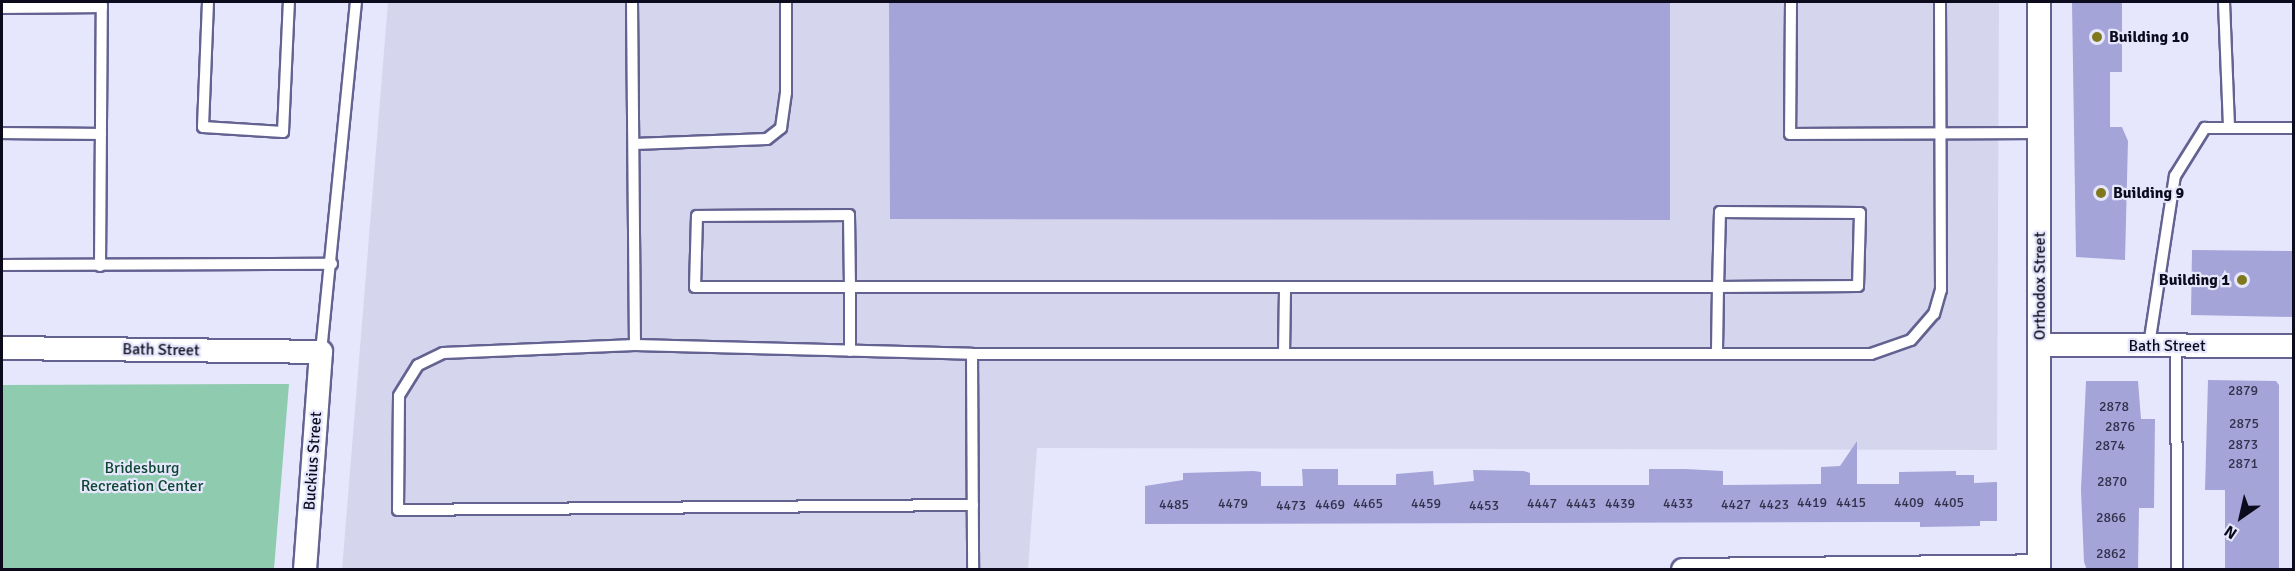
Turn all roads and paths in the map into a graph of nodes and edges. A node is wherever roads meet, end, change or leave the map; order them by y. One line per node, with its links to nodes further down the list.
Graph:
1 (208, 2): 2 (lane)
2 (290, 2)
3 (356, 2): 19 (lane)
4 (632, 2): 18 (lane)
5 (786, 2): 18 (lane)
6 (1791, 2): 17 (lane)
7 (1940, 2): 17 (lane)
8 (2039, 2): 15 (street, Orthodox Street)
9 (2224, 2): 12 (lane)
10 (102, 4): 11 (lane); 16 (lane)
11 (2, 8)
12 (2229, 128): 13 (lane); 27 (lane)
13 (2294, 128)
14 (2, 133): 16 (lane)
15 (2039, 133): 17 (lane); 26 (street, Orthodox Street)
16 (101, 134): 21 (lane)
17 (1940, 136): 35 (lane)
18 (633, 144): 25 (lane)
19 (332, 264): 21 (lane); 32 (lane)
20 (2, 265): 21 (lane)
21 (100, 266)
22 (850, 287): 22 (lane); 23 (lane); 31 (lane)
23 (1285, 287): 24 (lane); 34 (lane)
24 (1719, 287): 24 (lane); 35 (lane)
25 (635, 345): 31 (lane); 36 (lane)
26 (2041, 345): 27 (street, Bath Street); 37 (street, Orthodox Street)
27 (2148, 345): 28 (street, Bath Street)
28 (2176, 345): 29 (street, Bath Street); 41 (lane)
29 (2294, 346)
30 (2, 348): 32 (street, Bath Street)
31 (850, 351): 33 (lane)
32 (321, 352): 38 (street, Buckius Street)
33 (972, 354): 34 (lane); 36 (lane)
34 (1284, 354): 35 (lane)
35 (1717, 354)
36 (973, 505): 39 (lane)
37 (2039, 568): 40 (street)
38 (305, 570)
39 (973, 570)
40 (1683, 570)
41 (2177, 570)

